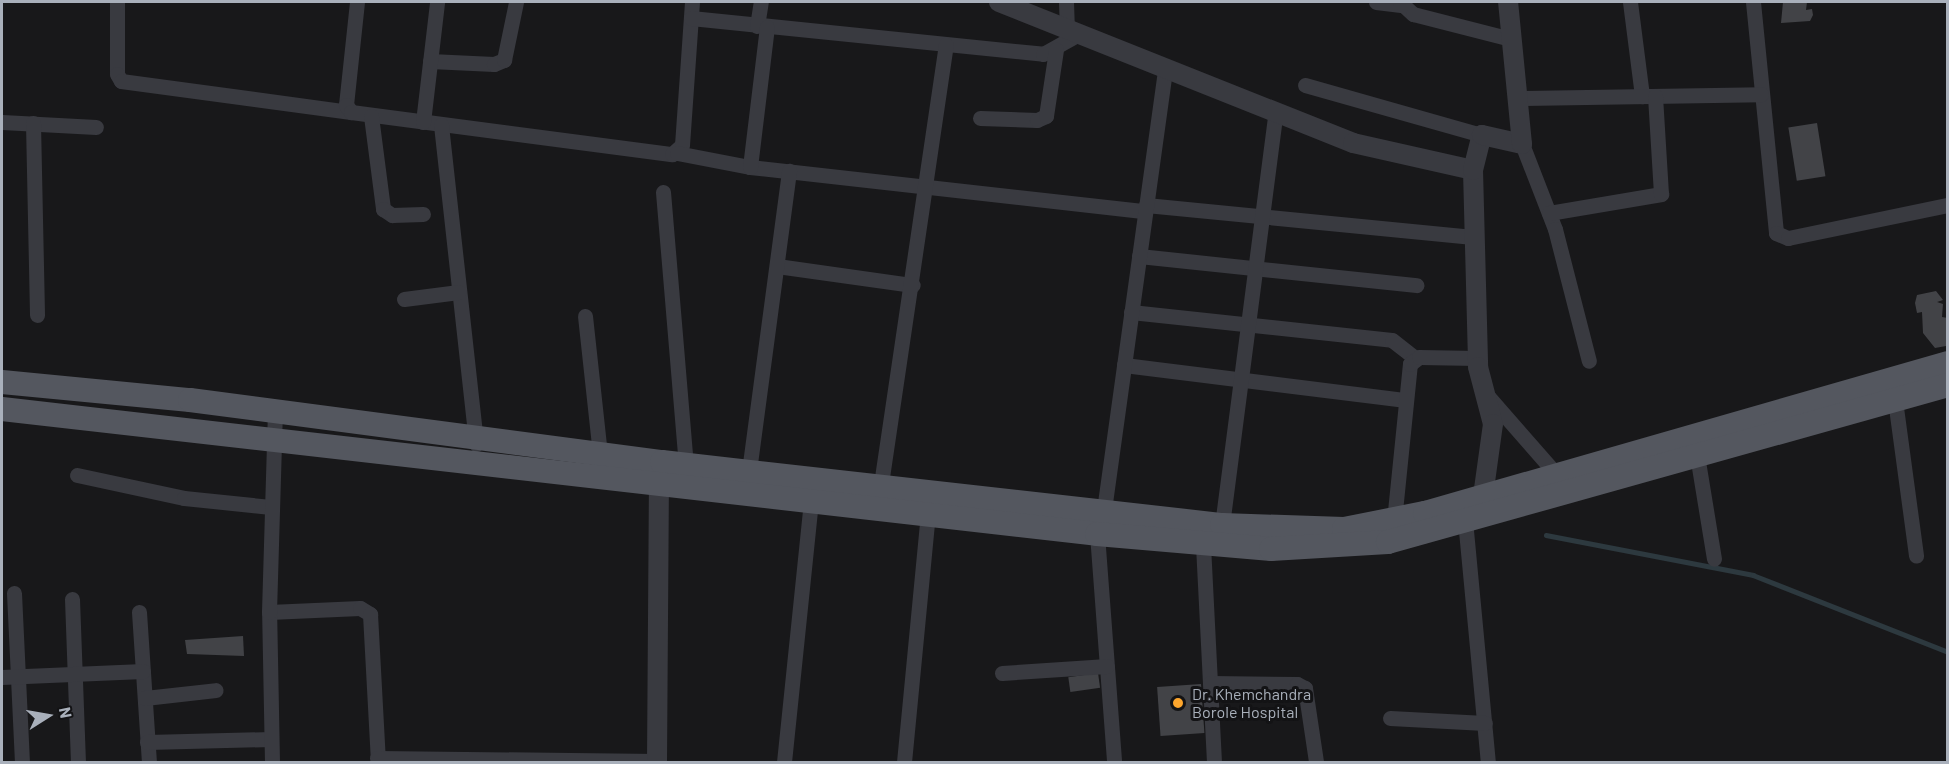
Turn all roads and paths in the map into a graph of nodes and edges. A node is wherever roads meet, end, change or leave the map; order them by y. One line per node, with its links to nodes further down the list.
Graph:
1 (117, 2): 26 (street)
2 (357, 2): 26 (street)
3 (437, 2): 20 (street)
4 (516, 2): 20 (street)
5 (692, 2): 14 (street)
6 (761, 2): 15 (street)
7 (999, 2): 16 (street)
8 (1066, 2): 16 (street)
9 (1376, 2): 13 (street)
10 (1508, 2): 17 (street)
11 (1630, 2): 24 (street)
12 (1753, 2): 23 (street)
13 (1400, 3): 17 (street)
14 (690, 18): 15 (street); 37 (street)
15 (762, 27): 18 (street); 38 (street)
16 (1073, 31): 19 (street); 21 (street)
17 (1511, 39): 25 (street)
18 (946, 45): 19 (street); 41 (street)
19 (1056, 50): 29 (street)
20 (430, 61): 31 (street)
21 (1165, 68): 27 (street); 44 (street)
22 (1305, 85): 35 (street)
23 (1761, 94): 24 (street); 43 (street)
24 (1648, 96): 25 (street); 45 (street)
25 (1517, 98): 36 (street)
26 (351, 112): 28 (street)
27 (1276, 112): 39 (street); 47 (street)
28 (371, 116): 31 (street); 46 (street)
29 (980, 118)
30 (2, 122): 32 (street)
31 (423, 122): 33 (street)
32 (33, 123): 34 (street); 57 (street)
33 (441, 125): 37 (street); 54 (street)
34 (96, 127)
35 (1482, 135): 36 (street); 39 (street)
36 (1522, 144): 45 (street)
37 (677, 153): 38 (street)
38 (750, 167): 40 (street)
39 (1473, 170): 48 (street)
40 (789, 171): 41 (street); 50 (street)
41 (928, 186): 44 (street); 52 (street)
42 (663, 192): 77 (street)
43 (1947, 205)
44 (1146, 208): 47 (street); 49 (street)
45 (1549, 213): 62 (street)
46 (423, 214)
47 (1263, 218): 48 (street); 51 (street)
48 (1475, 237): 61 (street)
49 (1139, 256): 51 (street); 56 (street)
50 (777, 266): 52 (street); 78 (street)
51 (1256, 267): 53 (street); 59 (street)
52 (913, 285): 82 (street)
53 (1416, 285)
54 (459, 292): 55 (street); 74 (street)
55 (404, 299)
56 (1131, 312): 59 (street); 64 (street)
57 (37, 315)
58 (585, 316): 75 (street)
59 (1249, 323): 60 (street); 65 (street)
60 (1415, 358): 61 (street); 69 (street)
61 (1477, 358): 68 (street)
62 (1589, 361)
63 (1947, 363): 80 (main road)
64 (1124, 365): 65 (street); 86 (street)
65 (1241, 378): 69 (street); 90 (street)
66 (2, 382): 72 (main road)
67 (1947, 385): 70 (main road)
68 (1484, 392): 80 (street); 83 (street)
69 (1406, 400): 89 (street)
70 (1894, 400): 76 (main road); 93 (street)
71 (2, 409): 73 (main road)
72 (275, 411): 73 (street); 74 (main road)
73 (273, 437): 74 (main road); 85 (street)
74 (477, 449): 75 (main road); 81 (main road)
75 (600, 454): 77 (main road)
76 (1697, 455): 88 (main road); 94 (street)
77 (686, 464): 78 (main road)
78 (749, 471): 82 (main road)
79 (76, 475): 85 (street)
80 (1557, 475): 83 (main road)
81 (659, 482): 84 (main road); 117 (street)
82 (881, 484): 86 (main road)
83 (1483, 496): 89 (main road)
84 (811, 499): 87 (main road); 118 (street)
85 (271, 507): 98 (street)
86 (1104, 510): 90 (main road)
87 (928, 513): 91 (main road); 119 (street)
88 (1465, 520): 92 (main road); 109 (street)
89 (1394, 521): 90 (main road)
90 (1222, 525)
91 (1097, 534): 92 (main road); 99 (street)
92 (1203, 545): 105 (street)
93 (1916, 556)
94 (1714, 559)
95 (14, 593): 103 (street)
96 (72, 598): 102 (street)
97 (139, 612): 100 (street)
98 (269, 612): 110 (street); 112 (street)
99 (1107, 666): 101 (street); 120 (street)
100 (143, 671): 102 (street); 107 (street)
101 (1002, 673)
102 (76, 674): 103 (street); 114 (street)
103 (19, 676): 104 (street); 113 (street)
104 (2, 677)
105 (1210, 683): 121 (street); 122 (street)
106 (216, 690): 107 (street)
107 (145, 698): 111 (street)
108 (1390, 718): 109 (street)
109 (1485, 723): 123 (street)
110 (271, 739): 111 (street); 116 (street)
111 (147, 742): 115 (street)
112 (377, 760): 117 (street)
113 (22, 762)
114 (78, 762)
115 (149, 762)
116 (272, 762)
117 (657, 762)
118 (784, 762)
119 (904, 762)
120 (1114, 762)
121 (1214, 762)
122 (1316, 762)
123 (1488, 762)

